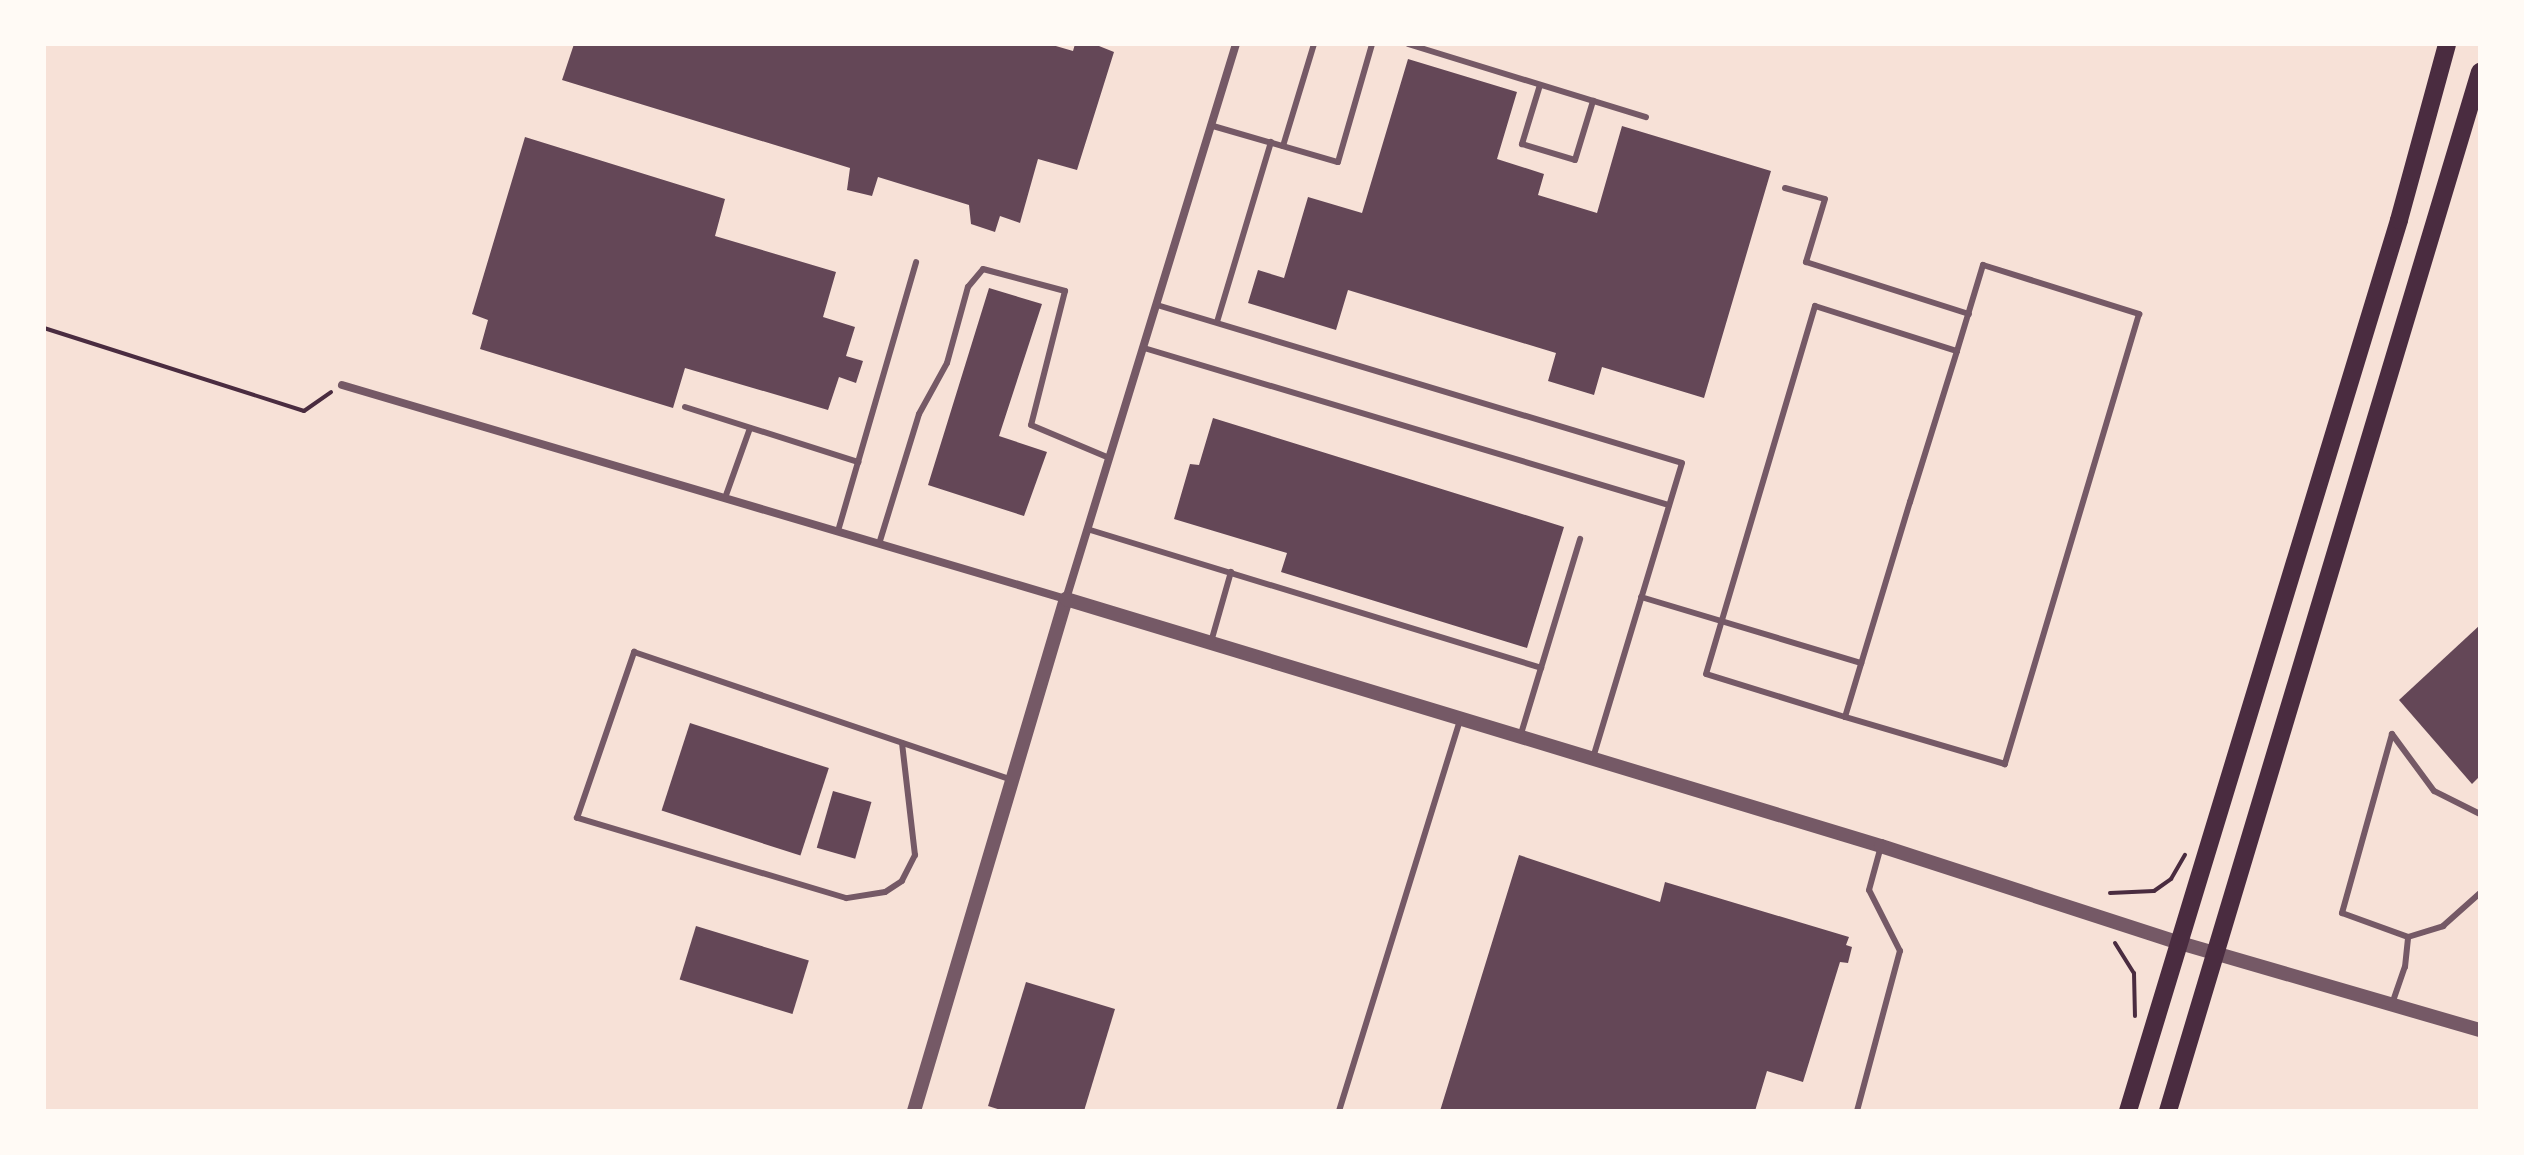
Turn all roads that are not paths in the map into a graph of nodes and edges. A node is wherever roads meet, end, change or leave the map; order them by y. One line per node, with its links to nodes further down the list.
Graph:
1 (1236, 44): 10 (street)
2 (1314, 44): 12 (lane)
3 (1372, 44): 12 (lane)
4 (1408, 44): 7 (lane)
5 (2447, 44): 48 (highway)
6 (2480, 72): 49 (highway)
7 (1540, 85): 8 (lane); 8 (lane)
8 (1593, 101): 9 (lane)
9 (1646, 117)
10 (1213, 126): 11 (lane); 15 (street)
11 (1271, 142): 12 (lane); 17 (lane)
12 (1283, 146)
13 (1785, 188): 16 (lane)
14 (916, 262): 24 (lane)
15 (1157, 305): 17 (lane); 18 (street)
16 (1969, 314): 19 (lane); 38 (lane)
17 (1217, 322): 26 (lane)
18 (1144, 348): 23 (street); 26 (lane)
19 (1957, 351): 34 (lane); 36 (lane)
20 (342, 385): 25 (street)
21 (685, 407): 22 (lane)
22 (750, 428): 24 (lane); 25 (lane)
23 (1109, 458): 27 (street); 30 (lane)
24 (858, 462): 28 (lane)
25 (725, 498): 28 (street)
26 (1669, 505): 32 (lane)
27 (1087, 529): 31 (lane); 33 (street)
28 (838, 531): 30 (street)
29 (1580, 539): 37 (lane)
30 (879, 544): 33 (street)
31 (1231, 572): 35 (lane); 37 (lane)
32 (1641, 597): 34 (lane); 42 (lane)
33 (1066, 599): 35 (street); 43 (street)
34 (1722, 621): 36 (lane); 38 (lane)
35 (1211, 643): 39 (street)
36 (1861, 663): 38 (lane)
37 (1541, 668): 40 (lane)
38 (1845, 717)
39 (1460, 719): 40 (street); 53 (lane)
40 (1520, 737): 42 (street)
41 (902, 743): 41 (lane); 43 (lane)
42 (1593, 759): 45 (street)
43 (1012, 780): 52 (street)
44 (2480, 814): 47 (lane)
45 (1881, 846): 48 (street); 54 (lane)
46 (2480, 893): 47 (lane)
47 (2408, 937): 50 (lane)
48 (2180, 943): 49 (street); 55 (highway)
49 (2218, 953): 50 (street); 56 (highway)
50 (2392, 1004): 51 (street)
51 (2480, 1030)
52 (914, 1111)
53 (1339, 1111)
54 (1857, 1111)
55 (2128, 1111)
56 (2168, 1111)

